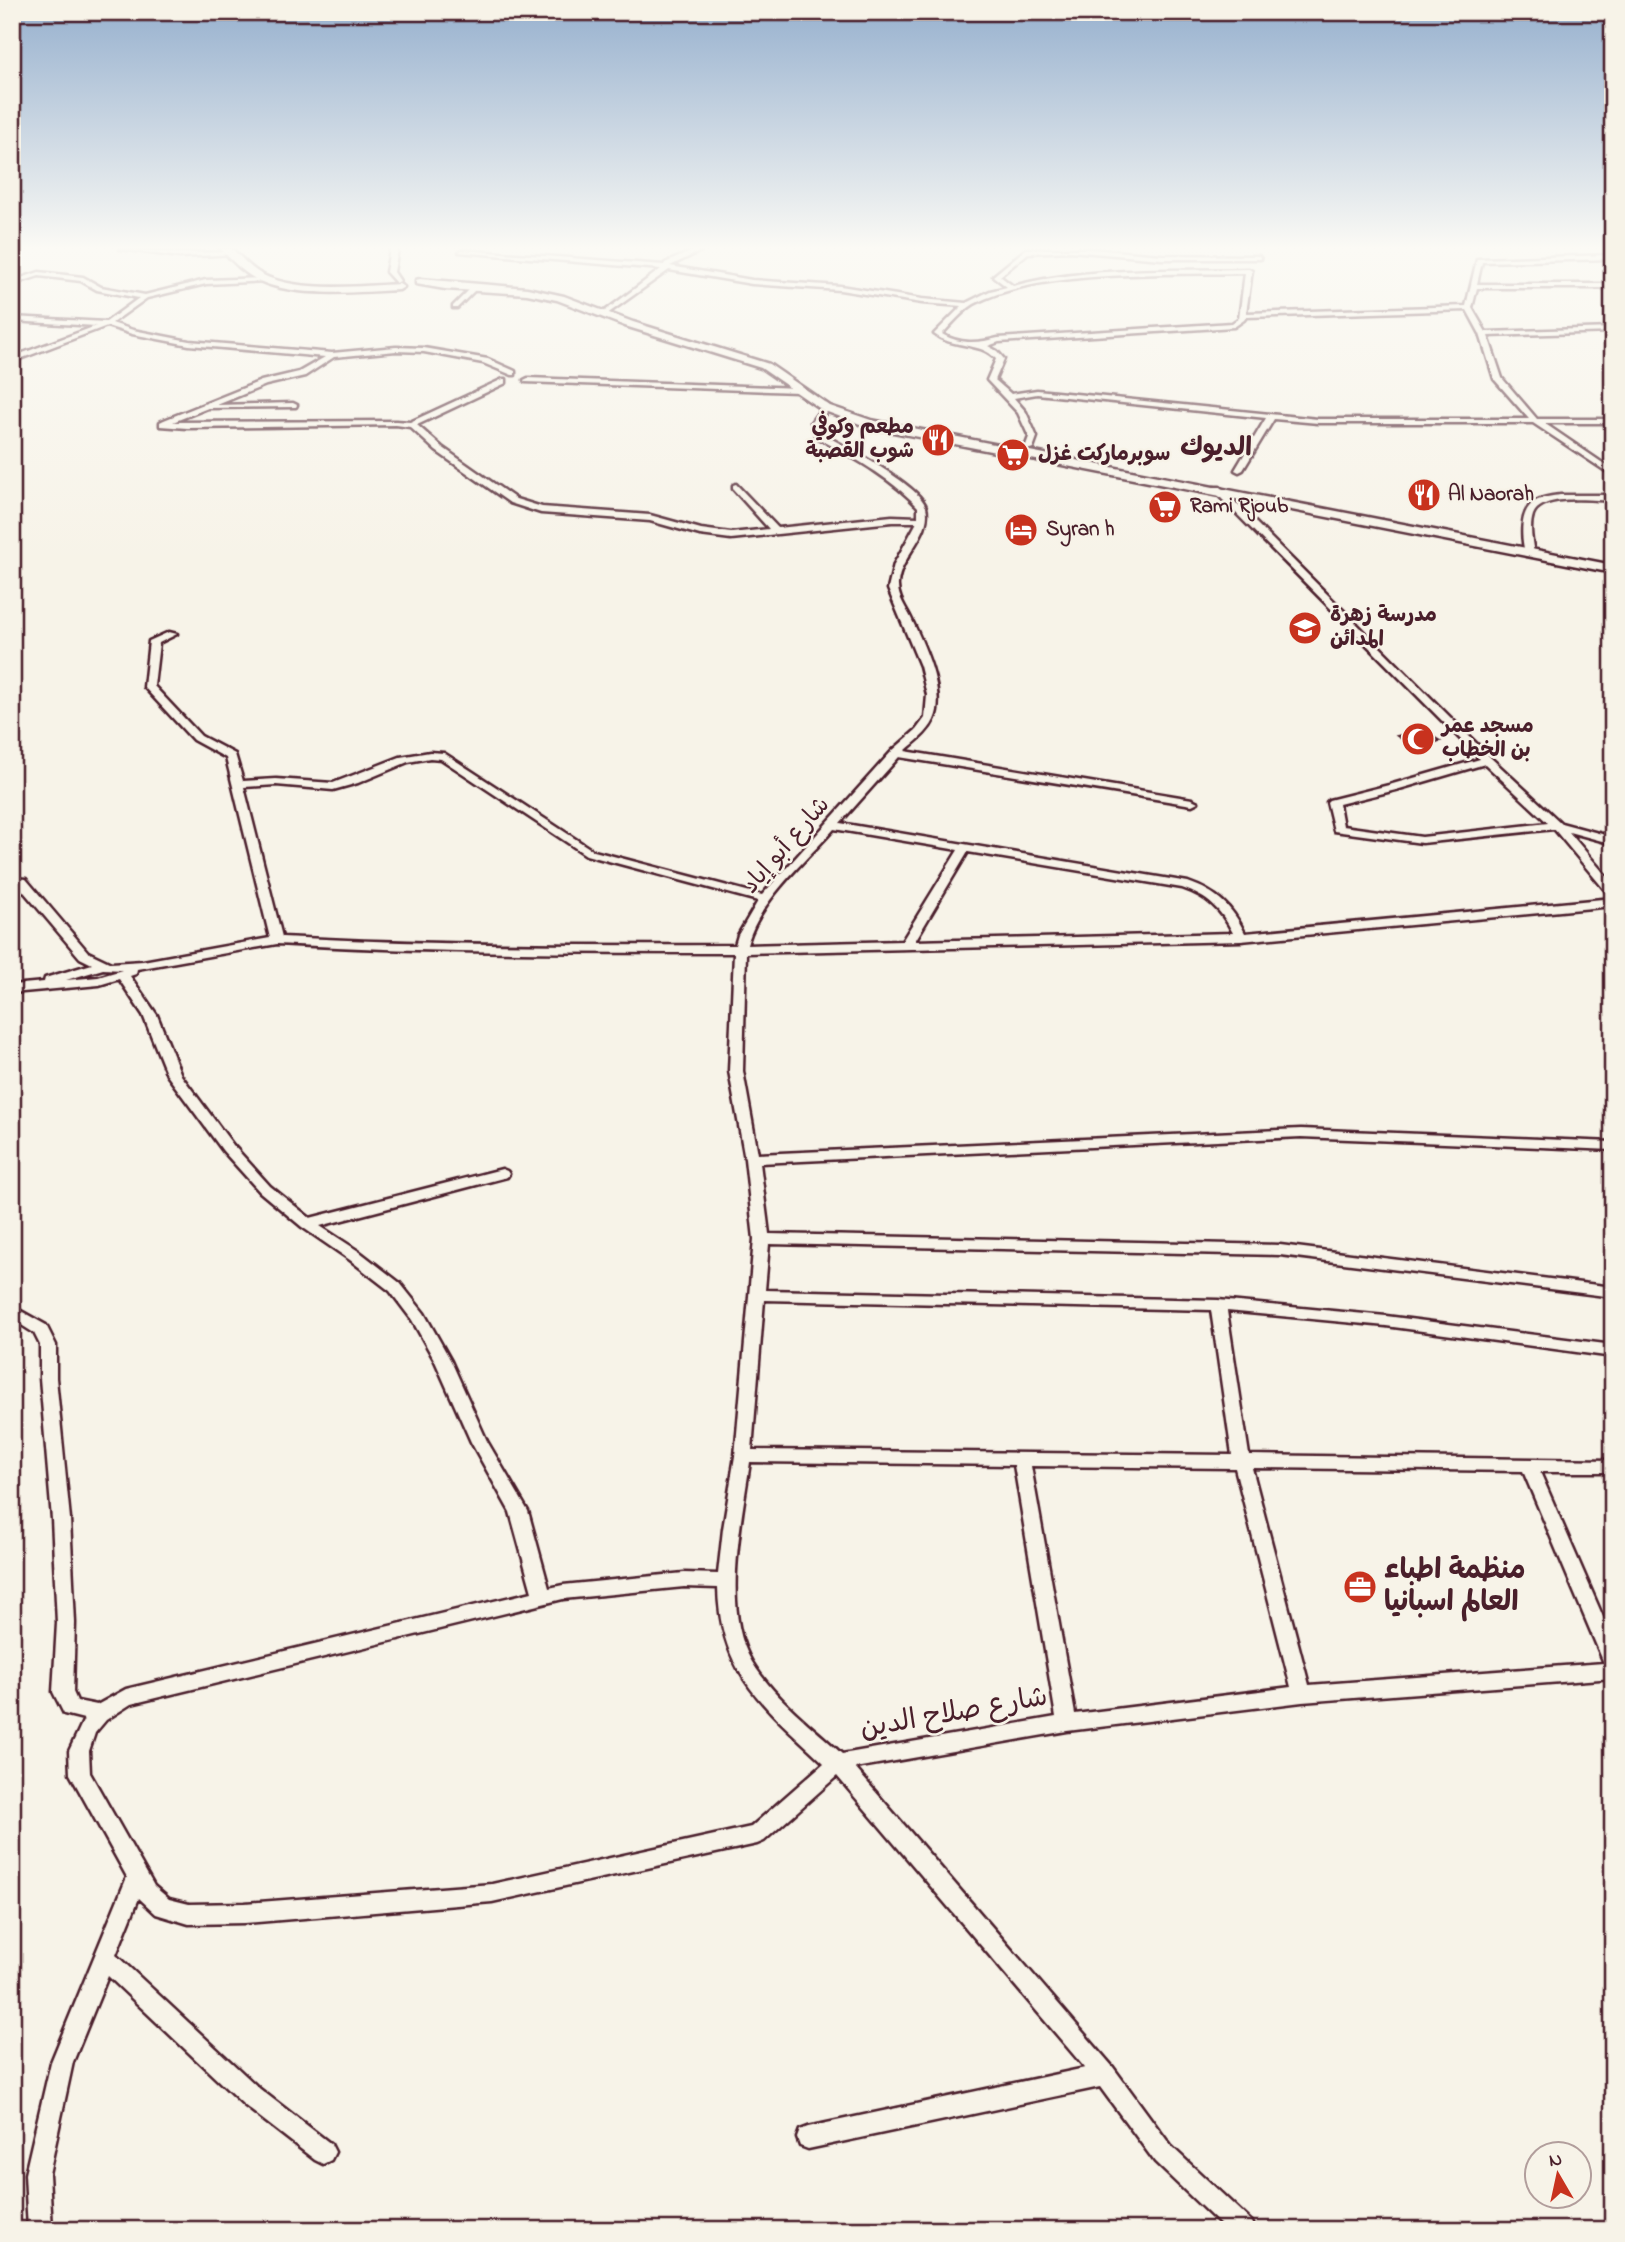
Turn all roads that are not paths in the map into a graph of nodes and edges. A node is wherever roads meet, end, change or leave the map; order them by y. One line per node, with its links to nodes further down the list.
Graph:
1 (29, 354): 9 (street)
2 (317, 354): 8 (street)
3 (347, 354): 8 (street)
4 (444, 354): 10 (street)
5 (726, 354): 13 (main road)
6 (996, 354): 14 (street)
7 (1490, 354): 19 (street)
8 (332, 355): 16 (street)
9 (12, 360)
10 (512, 373): 11 (street); 12 (street)
11 (528, 380): 12 (street); 13 (street)
12 (510, 382): 21 (street)
13 (798, 390): 17 (main road)
14 (1009, 397): 18 (street); 22 (street)
15 (293, 405): 16 (street)
16 (203, 408): 21 (street)
17 (826, 408): 22 (main road); 30 (street)
18 (1271, 416): 19 (street); 25 (street)
19 (1535, 421): 20 (street); 24 (street)
20 (1613, 421)
21 (412, 425): 31 (street)
22 (1016, 452): 28 (main road)
23 (1613, 465): 24 (street)
24 (1602, 467): 26 (street)
25 (1239, 470)
26 (1613, 474)
27 (736, 487): 31 (street)
28 (1217, 489): 32 (main road); 36 (street)
29 (1613, 498): 32 (street)
30 (924, 520): 31 (street); 35 (street, شارع أبو إياد)
31 (775, 531)
32 (1529, 554): 33 (main road)
33 (1613, 569)
34 (172, 634): 37 (street)
35 (896, 753): 38 (street); 39 (street, شارع أبو إياد)
36 (1487, 760): 40 (street); 40 (street)
37 (238, 785): 45 (street); 48 (street)
38 (1192, 802)
39 (833, 825): 42 (street); 45 (street, شارع أبو إياد)
40 (1557, 825): 41 (street); 44 (street)
41 (1613, 841)
42 (965, 848): 47 (street); 49 (street)
43 (12, 882): 51 (street)
44 (1613, 892)
45 (765, 899): 50 (street, شارع أبو إياد)
46 (1613, 902): 47 (street)
47 (1241, 937): 49 (street)
48 (277, 940): 50 (street); 52 (street)
49 (908, 944): 50 (street)
50 (740, 949): 56 (street, شارع أبو إياد)
51 (102, 965): 52 (street); 54 (street)
52 (143, 965): 53 (street)
53 (123, 975): 54 (street); 58 (street)
54 (13, 989)
55 (1613, 1146): 56 (street)
56 (752, 1159): 59 (street, شارع أبو إياد)
57 (502, 1174): 58 (street)
58 (307, 1223): 71 (street)
59 (762, 1239): 60 (street); 61 (street, شارع أبو إياد)
60 (1613, 1292)
61 (757, 1295): 62 (street); 65 (street, شارع أبو إياد)
62 (1218, 1305): 64 (street); 67 (street)
63 (12, 1311): 75 (street)
64 (1613, 1351)
65 (743, 1456): 66 (street); 70 (street, شارع أبو إياد)
66 (1022, 1460): 67 (street); 76 (street)
67 (1242, 1463): 68 (street); 74 (street)
68 (1529, 1465): 69 (street); 72 (street)
69 (1613, 1466)
70 (727, 1581): 71 (street); 77 (street, شارع أبو إياد)
71 (542, 1597): 75 (street)
72 (1613, 1662)
73 (1613, 1670): 74 (street, شارع صلاح الدين)
74 (1302, 1694): 76 (street, شارع صلاح الدين)
75 (99, 1714): 78 (street)
76 (1067, 1723): 77 (street, شارع صلاح الدين)
77 (838, 1763): 78 (street); 80 (street, شارع صلاح الدين)
78 (137, 1877): 79 (street)
79 (103, 1957): 82 (street); 83 (street)
80 (1105, 2075): 81 (street); 84 (street, شارع صلاح الدين)
81 (808, 2138)
82 (323, 2152)
83 (40, 2230)
84 (1244, 2230)

